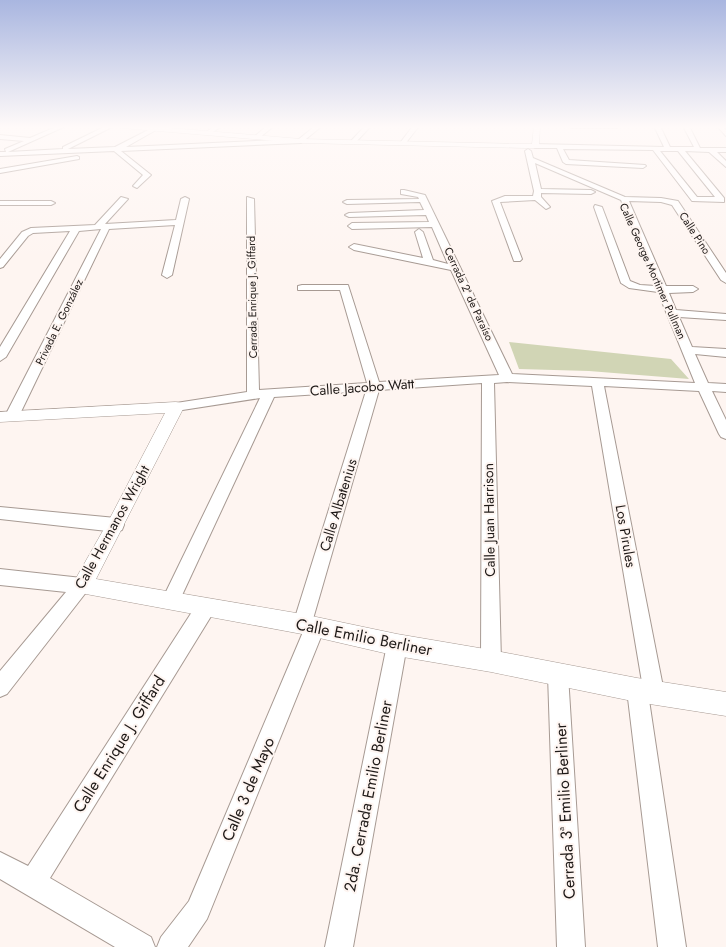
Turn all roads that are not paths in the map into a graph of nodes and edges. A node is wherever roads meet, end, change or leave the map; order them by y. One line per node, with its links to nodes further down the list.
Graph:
1 (141, 170): 6 (street)
2 (533, 170): 9 (street)
3 (556, 170): 13 (street, Calle George Mortimer Pullman)
4 (673, 170): 5 (street)
5 (697, 170)
6 (136, 186)
7 (404, 192): 14 (street)
8 (591, 192): 9 (street)
9 (538, 194): 18 (street); 29 (street)
10 (124, 199): 25 (street, Privada E. González)
11 (185, 199): 22 (street)
12 (250, 199): 50 (street, Cerrada Enrique J. Giffard)
13 (624, 200): 34 (street, Calle Pino); 37 (street, Calle George Mortimer Pullman)
14 (424, 201): 15 (street); 20 (street, Cerrada 2ª de Paraíso)
15 (346, 202)
16 (0, 203): 17 (street)
17 (51, 203)
18 (546, 207)
19 (598, 207): 37 (street)
20 (429, 212): 21 (street); 23 (street, Cerrada 2ª de Paraíso)
21 (349, 214)
22 (180, 222): 25 (street); 33 (street)
23 (436, 224): 24 (street); 32 (street, Cerrada 2ª de Paraíso)
24 (352, 226)
25 (101, 227): 26 (street); 52 (street, Privada E. González)
26 (76, 229): 31 (street); 42 (street)
27 (419, 232): 30 (street)
28 (354, 247): 30 (street)
29 (517, 259)
30 (429, 262): 32 (street)
31 (0, 265)
32 (456, 268): 43 (street, Cerrada 2ª de Paraíso)
33 (167, 274)
34 (726, 280)
35 (302, 288): 46 (street)
36 (693, 289): 37 (street)
37 (662, 290): 38 (street, Calle George Mortimer Pullman)
38 (672, 313): 39 (street); 40 (street, Calle George Mortimer Pullman)
39 (726, 317)
40 (688, 350): 41 (street); 47 (street, Calle George Mortimer Pullman)
41 (726, 353)
42 (0, 357)
43 (507, 378): 44 (street, Calle Jacobo Watt); 45 (street, Calle Jacobo Watt)
44 (488, 379): 46 (street, Calle Jacobo Watt); 62 (street, Calle Juan Harrison)
45 (597, 381): 47 (street, Calle Jacobo Watt); 65 (street, Los Pirules)
46 (374, 386): 49 (street, Calle Jacobo Watt); 60 (street, Calle Albatenius)
47 (703, 386): 48 (street, Calle Jacobo Watt); 53 (street, Calle George Mortimer Pullman)
48 (726, 388)
49 (269, 393): 50 (street, Calle Jacobo Watt); 58 (street)
50 (253, 395): 51 (street, Calle Jacobo Watt)
51 (176, 407): 52 (street, Calle Jacobo Watt); 55 (street, Calle Hermanos Wright)
52 (6, 417)
53 (726, 432)
54 (0, 514): 55 (street)
55 (116, 525): 57 (street, Calle Hermanos Wright)
56 (0, 578): 57 (street, Calle Emilio Berliner)
57 (82, 586): 58 (street, Calle Emilio Berliner); 64 (street, Calle Hermanos Wright)
58 (171, 600): 59 (street, Calle Emilio Berliner)
59 (206, 607): 60 (street, Calle Emilio Berliner); 68 (street, Calle Enrique J. Giffard)
60 (309, 626): 61 (street, Calle Emilio Berliner); 70 (street, Calle 3 de Mayo)
61 (398, 645): 62 (street, Calle Emilio Berliner); 71 (street, 2da. Cerrada Emilio Berliner)
62 (491, 661): 63 (street, Calle Emilio Berliner)
63 (558, 675): 65 (street, Calle Emilio Berliner); 72 (street, Cerrada 3ª Emilio Berliner)
64 (0, 687)
65 (646, 691): 66 (street, Calle Emilio Berliner); 73 (street, Los Pirules)
66 (726, 704)
67 (0, 865): 68 (street)
68 (32, 882): 69 (street)
69 (141, 947)
70 (171, 947)
71 (339, 947)
72 (571, 947)
73 (672, 947)

